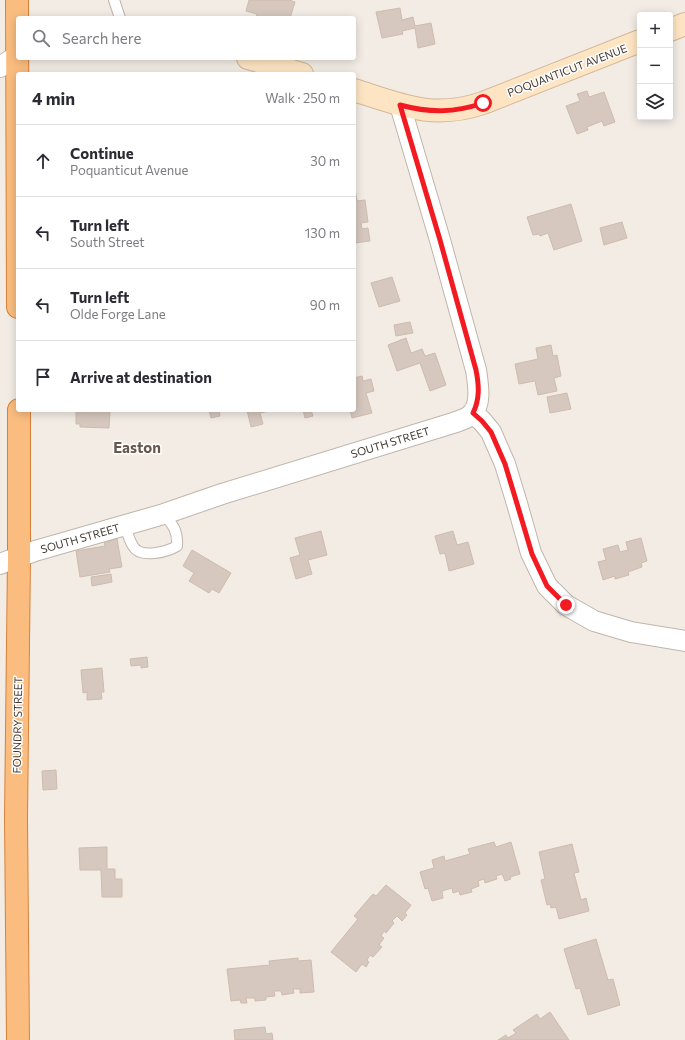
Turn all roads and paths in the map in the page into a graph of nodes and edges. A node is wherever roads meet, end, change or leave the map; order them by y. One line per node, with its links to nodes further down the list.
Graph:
1 (17, 0): 7 (highway)
2 (114, 0): 3 (lane)
3 (119, 16)
4 (685, 24): 5 (main road)
5 (673, 29)
6 (637, 43): 11 (main road, POQUANTICUT AVENUE)
7 (9, 58): 12 (highway)
8 (255, 60): 9 (main road)
9 (295, 72)
10 (356, 91): 11 (main road, POQUANTICUT AVENUE)
11 (400, 105): 14 (street)
12 (16, 252)
13 (19, 412): 17 (highway, FOUNDRY STREET)
14 (473, 413): 15 (street, SOUTH STREET); 18 (street)
15 (164, 514): 16 (street, SOUTH STREET); 16 (lane)
16 (125, 525): 17 (street, SOUTH STREET)
17 (10, 561): 19 (highway, FOUNDRY STREET)
18 (685, 640)
19 (18, 1040)

